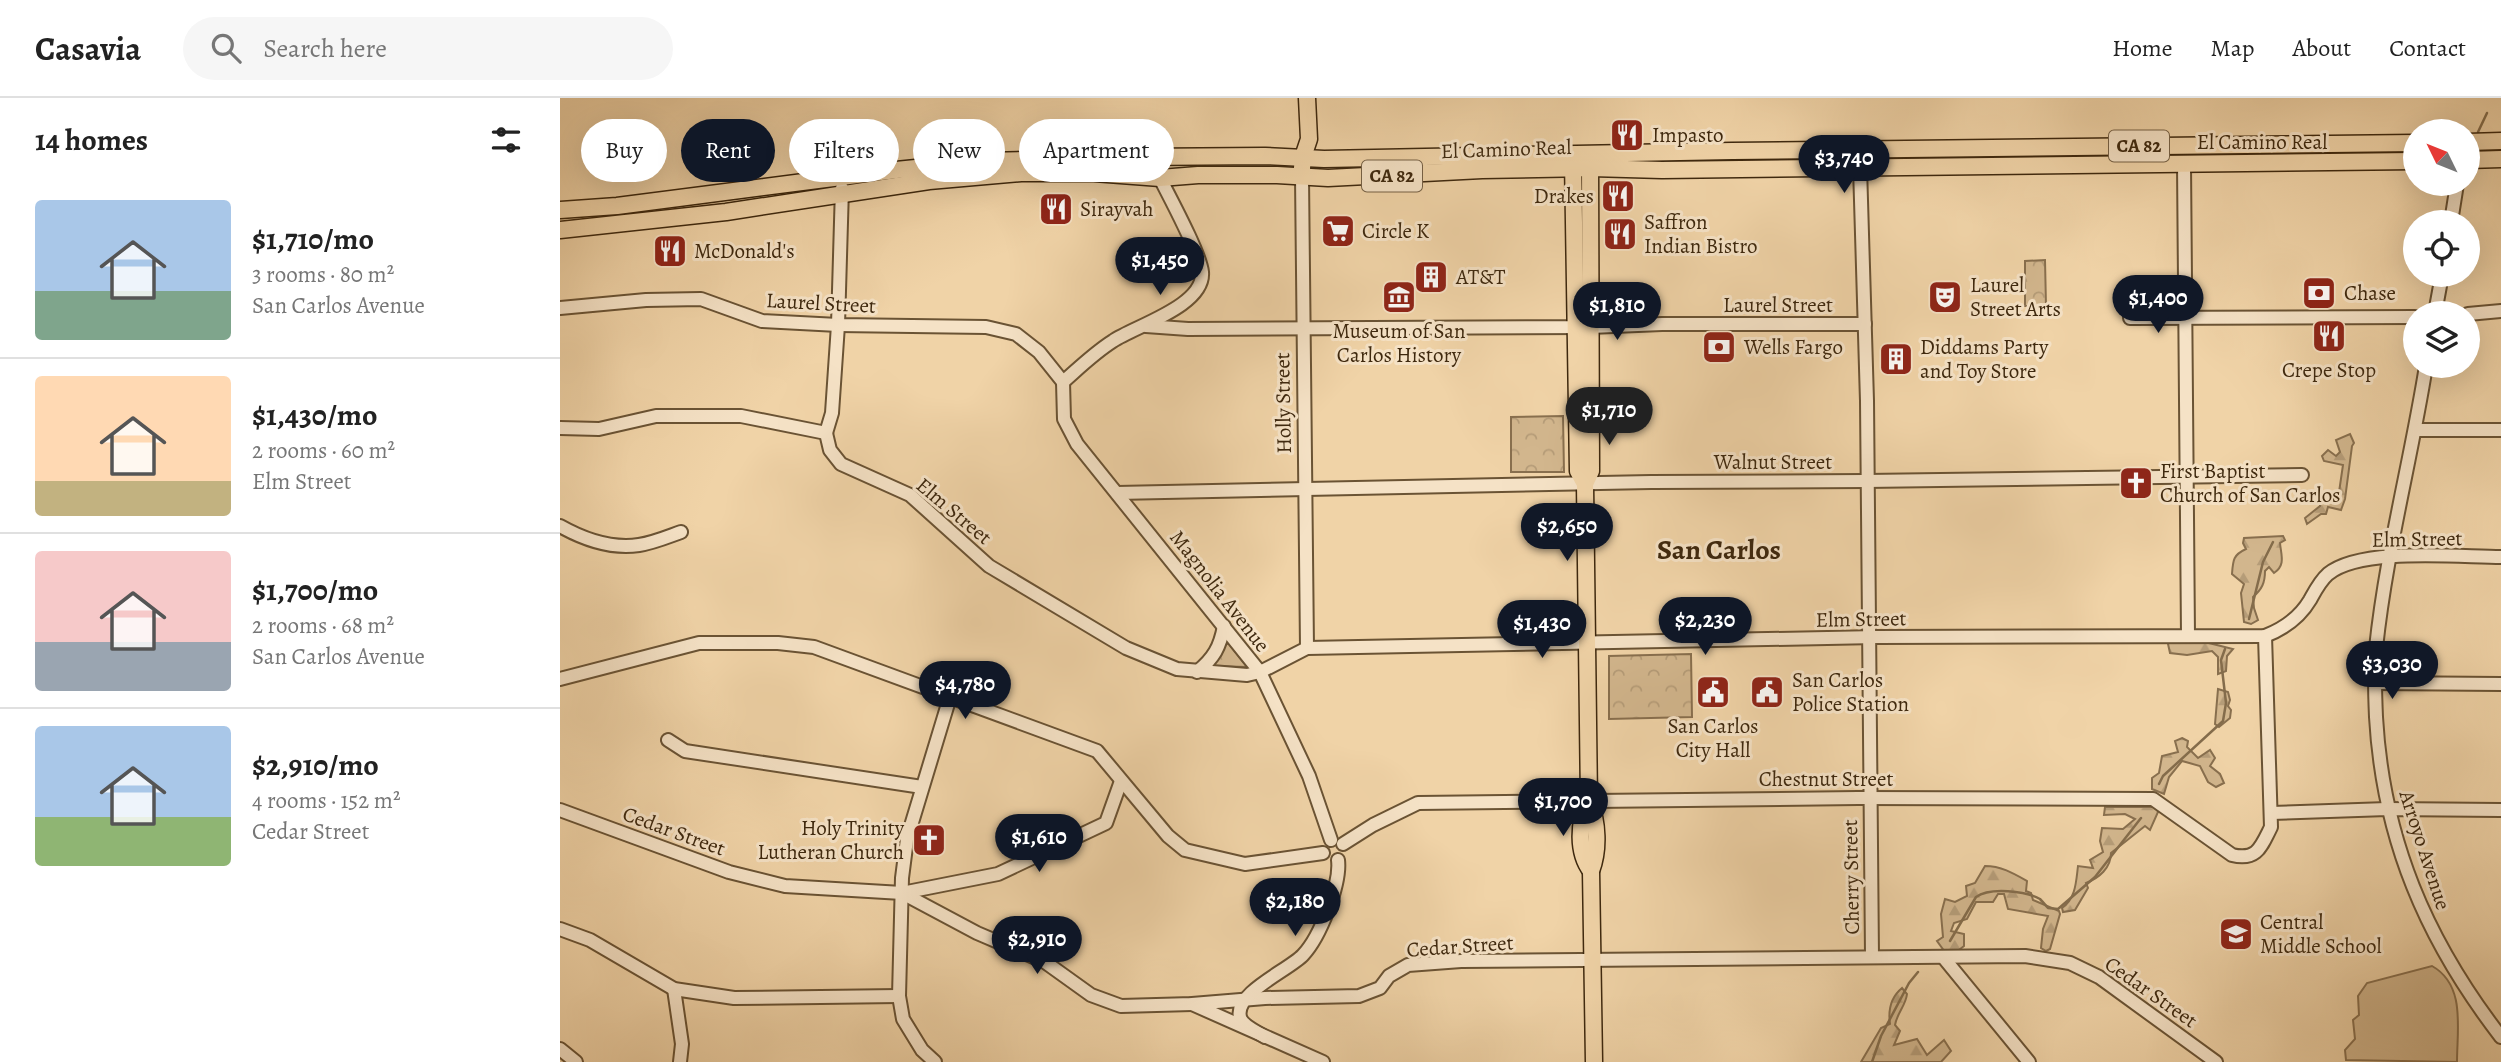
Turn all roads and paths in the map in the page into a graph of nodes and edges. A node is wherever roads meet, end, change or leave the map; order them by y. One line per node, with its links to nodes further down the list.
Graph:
1 (1296, 98): 8 (main road, Holly Street)
2 (1307, 98): 8 (main road, Holly Street)
3 (2501, 141): 4 (main road)
4 (2480, 142)
5 (2403, 143): 6 (main road, El Camino Real / CA 82)
6 (2255, 145): 7 (main road, El Camino Real / CA 82); 14 (main road)
7 (1863, 150): 12 (main road, El Camino Real / CA 82); 15 (main road)
8 (1303, 158): 11 (main road, El Camino Real / CA 82); 16 (main road, El Camino Real / CA 82); 19 (main road, Holly Street)
9 (2501, 159): 10 (main road)
10 (2480, 160)
11 (1573, 161): 12 (main road, El Camino Real / CA 82); 19 (main road, El Camino Real / CA 82); 35 (main road)
12 (1591, 161): 15 (main road, El Camino Real / CA 82); 35 (main road)
13 (2403, 161): 14 (main road, El Camino Real / CA 82)
14 (2184, 164): 15 (main road, El Camino Real / CA 82); 31 (street)
15 (1860, 167): 32 (street, Cherry Street)
16 (899, 170)
17 (1019, 173): 23 (main road, El Camino Real / CA 82)
18 (1174, 177): 19 (main road, El Camino Real / CA 82)
19 (1302, 177): 36 (street, Holly Street)
20 (810, 182): 24 (main road, El Camino Real / CA 82)
21 (842, 182): 23 (street)
22 (1162, 182): 34 (street)
23 (843, 195): 25 (main road, El Camino Real / CA 82); 33 (street)
24 (560, 210)
25 (560, 230)
26 (560, 308): 33 (street, Laurel Street)
27 (2501, 311): 28 (street)
28 (2480, 313)
29 (2403, 317): 31 (street)
30 (2130, 318): 31 (street)
31 (2185, 318): 44 (street)
32 (1865, 324): 35 (street, Laurel Street); 45 (street, Cherry Street)
33 (838, 325): 38 (street, Laurel Street); 42 (street)
34 (1146, 326): 36 (street, Laurel Street); 38 (street)
35 (1583, 326): 36 (street, Laurel Street); 46 (main road)
36 (1303, 327): 47 (street, Holly Street)
37 (2424, 378): 40 (street, Arroyo Avenue)
38 (1063, 382): 48 (street, Magnolia Avenue)
39 (560, 428): 42 (street)
40 (2416, 430): 41 (street); 51 (street, Arroyo Avenue)
41 (2501, 430)
42 (825, 433): 59 (street, Elm Street)
43 (2302, 475): 44 (street, Walnut Street)
44 (2187, 477): 45 (street, Walnut Street); 54 (street)
45 (1866, 481): 46 (street, Walnut Street); 56 (street, Cherry Street)
46 (1586, 484): 47 (street, Walnut Street); 57 (main road)
47 (1305, 488): 48 (street, Walnut Street); 58 (street, Holly Street)
48 (1117, 493): 53 (street, Magnolia Avenue)
49 (560, 526): 50 (street)
50 (681, 533)
51 (2390, 556): 52 (street, Elm Street); 55 (street, Elm Street); 62 (street, Arroyo Avenue)
52 (2501, 557)
53 (1224, 626): 59 (street); 60 (street, Magnolia Avenue)
54 (2188, 636): 55 (street, Elm Street); 56 (street, Elm Street)
55 (2265, 636): 73 (street)
56 (1868, 637): 57 (street, Elm Street); 68 (street, Cherry Street)
57 (1586, 643): 58 (street, Elm Street); 69 (main road)
58 (1307, 648): 60 (street, Elm Street)
59 (1197, 672): 60 (street, Elm Street)
60 (1260, 672): 74 (street, Magnolia Avenue)
61 (560, 680): 64 (street)
62 (2375, 683): 63 (street); 70 (street, Arroyo Avenue)
63 (2501, 684)
64 (950, 697): 66 (street); 67 (street)
65 (668, 740): 67 (street)
66 (1121, 781): 75 (street); 77 (street)
67 (922, 787): 78 (street)
68 (1869, 798): 69 (street, Chestnut Street); 73 (street, Chestnut Street); 81 (street, Cherry Street)
69 (1589, 801): 74 (street, Chestnut Street); 83 (main road)
70 (2387, 809): 72 (street); 73 (street); 88 (street, Arroyo Avenue)
71 (560, 810): 78 (street, Cedar Street)
72 (2501, 810)
73 (2271, 813)
74 (1337, 842): 75 (street); 76 (street)
75 (1323, 853): 76 (street)
76 (1338, 860): 86 (street)
77 (946, 885): 78 (street); 79 (street)
78 (902, 893): 79 (street, Cedar Street); 85 (street)
79 (941, 914): 87 (street, Cedar Street)
80 (560, 929): 84 (street)
81 (1872, 956): 82 (street, Cedar Street); 83 (street, Cedar Street)
82 (1943, 957): 97 (street); 98 (street, Cedar Street)
83 (1592, 961): 86 (street, Cedar Street); 96 (main road)
84 (674, 989): 85 (street); 93 (street)
85 (899, 996): 94 (street)
86 (1244, 1000): 87 (street, Cedar Street); 89 (street)
87 (1192, 1004): 89 (street)
88 (2495, 1023): 90 (street, Arroyo Avenue)
89 (1265, 1037): 95 (street)
90 (2501, 1037)
91 (560, 1049): 92 (street)
92 (576, 1062)
93 (680, 1062)
94 (935, 1062)
95 (1323, 1062)
96 (1594, 1062)
97 (2028, 1062)
98 (2216, 1062)

